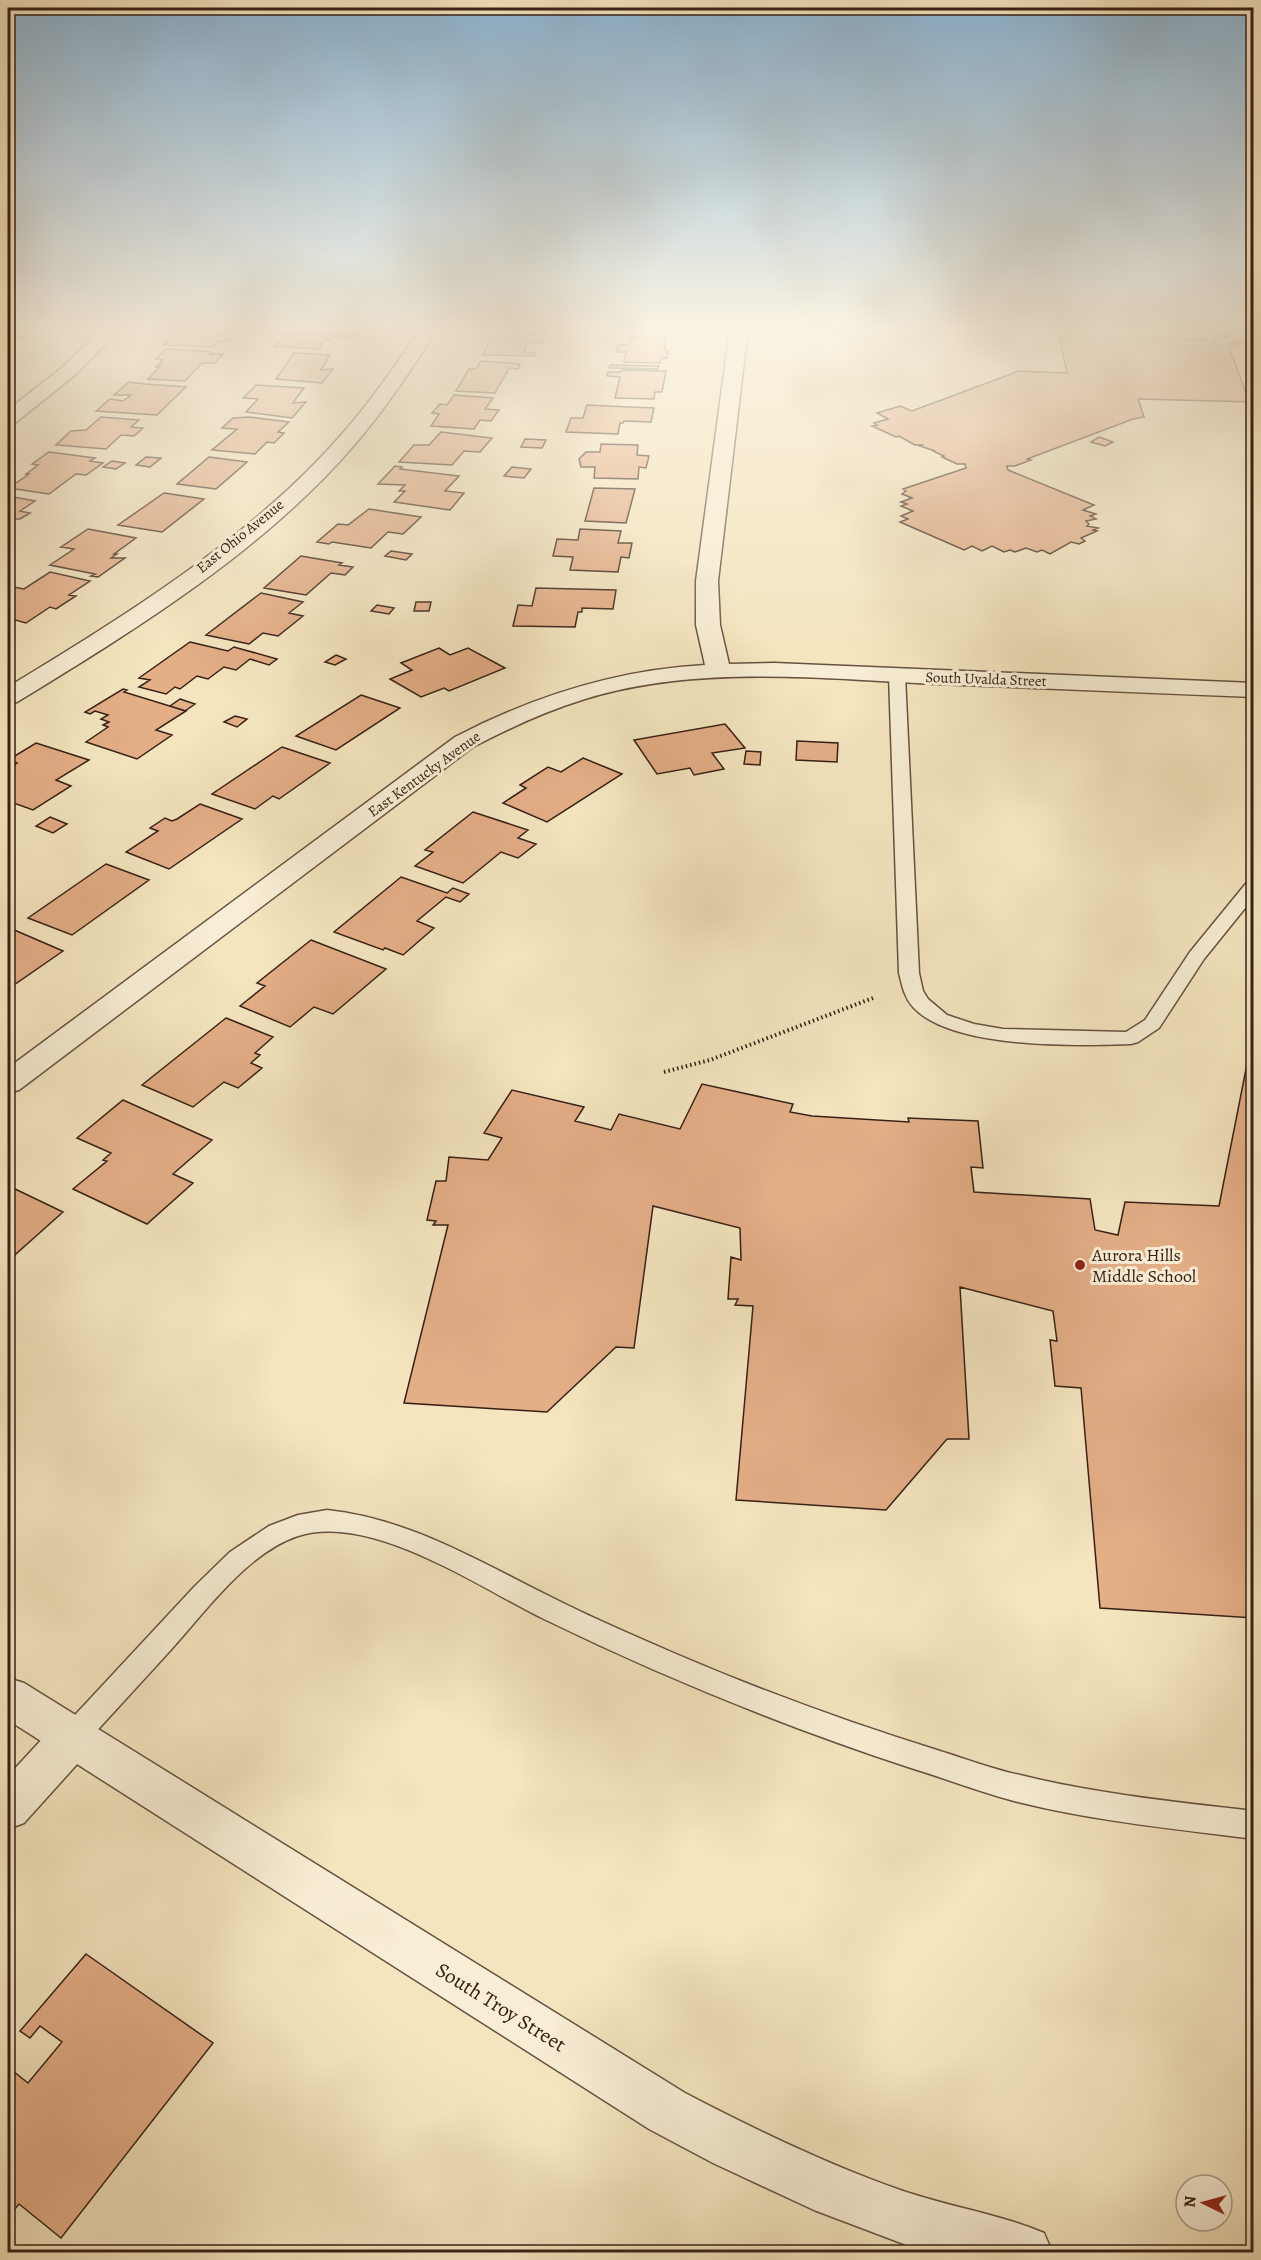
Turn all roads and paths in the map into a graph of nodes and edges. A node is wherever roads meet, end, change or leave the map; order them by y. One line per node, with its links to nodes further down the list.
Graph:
1 (354, 433): 6 (street, East Ohio Avenue)
2 (726, 433): 3 (street)
3 (718, 670): 4 (street, South Uvalda Street); 10 (street, East Kentucky Avenue)
4 (897, 675): 5 (street, South Uvalda Street); 7 (lane)
5 (1254, 690)
6 (8, 697)
7 (1254, 885)
8 (873, 998): 9 (path)
9 (664, 1072)
10 (8, 1083)
11 (8, 1697): 12 (street, South Troy Street)
12 (72, 1738): 13 (street); 14 (lane); 15 (street, South Troy Street)
13 (8, 1808)
14 (1254, 1825)
15 (1025, 2253)

